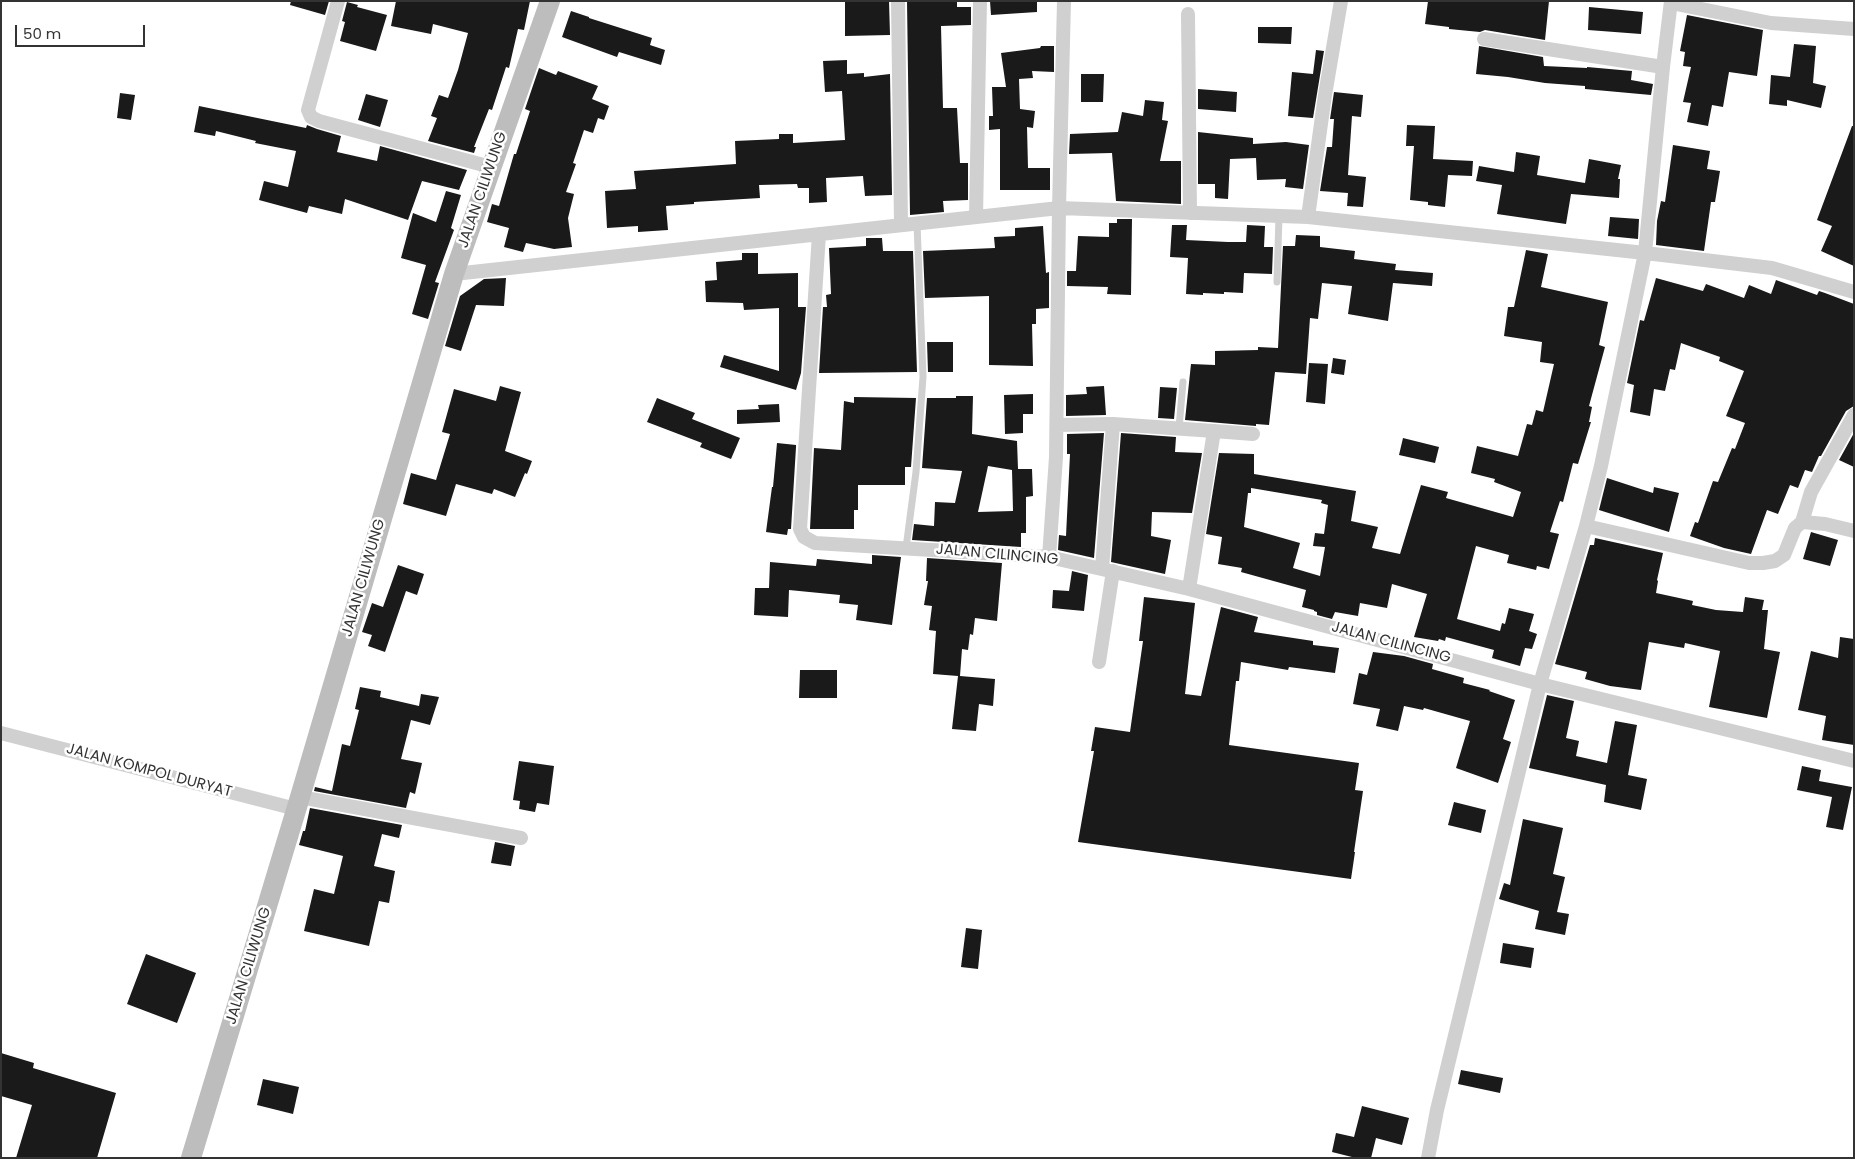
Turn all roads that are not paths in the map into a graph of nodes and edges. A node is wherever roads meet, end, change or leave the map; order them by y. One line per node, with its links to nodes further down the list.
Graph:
1 (338, 1): 12 (street)
2 (550, 1): 12 (main road, JALAN CILIWUNG)
3 (898, 1): 19 (street)
4 (980, 1): 16 (street)
5 (1064, 1): 13 (street)
6 (1340, 1): 17 (street)
7 (1671, 2): 9 (street); 11 (street)
8 (1188, 14): 14 (street)
9 (1854, 29)
10 (1484, 39): 11 (street)
11 (1663, 67): 21 (street)
12 (491, 167): 22 (main road, JALAN CILIWUNG)
13 (1059, 208): 14 (street); 16 (street); 28 (street)
14 (1190, 213): 15 (street)
15 (1279, 216): 17 (street); 23 (lane)
16 (976, 217): 18 (street)
17 (1308, 217): 21 (street)
18 (917, 224): 19 (street); 35 (lane)
19 (901, 225): 20 (street)
20 (819, 234): 22 (street); 35 (street, JALAN CILINCING)
21 (1645, 253): 24 (street); 33 (street)
22 (454, 274): 43 (main road, JALAN CILIWUNG)
23 (1277, 282)
24 (1854, 292)
25 (1184, 382): 29 (lane)
26 (1854, 415): 32 (street)
27 (1113, 424): 28 (street); 29 (street); 37 (street)
28 (1057, 425): 36 (street)
29 (1179, 428): 30 (street)
30 (1214, 431): 31 (street); 38 (street)
31 (1253, 434)
32 (1802, 522): 33 (street); 34 (street)
33 (1586, 526): 40 (street)
34 (1854, 531)
35 (906, 548): 36 (street, JALAN CILINCING)
36 (1049, 557): 37 (street, JALAN CILINCING)
37 (1108, 570): 38 (street, JALAN CILINCING); 39 (street)
38 (1189, 588): 40 (street, JALAN CILINCING)
39 (1099, 662)
40 (1540, 684): 42 (street, JALAN CILINCING); 46 (street)
41 (1, 733): 43 (street, JALAN KOMPOL DURYAT)
42 (1854, 761)
43 (298, 803): 44 (street, JALAN KOMPOL DURYAT); 45 (main road, JALAN CILIWUNG)
44 (521, 838)
45 (191, 1158)
46 (1428, 1158)

